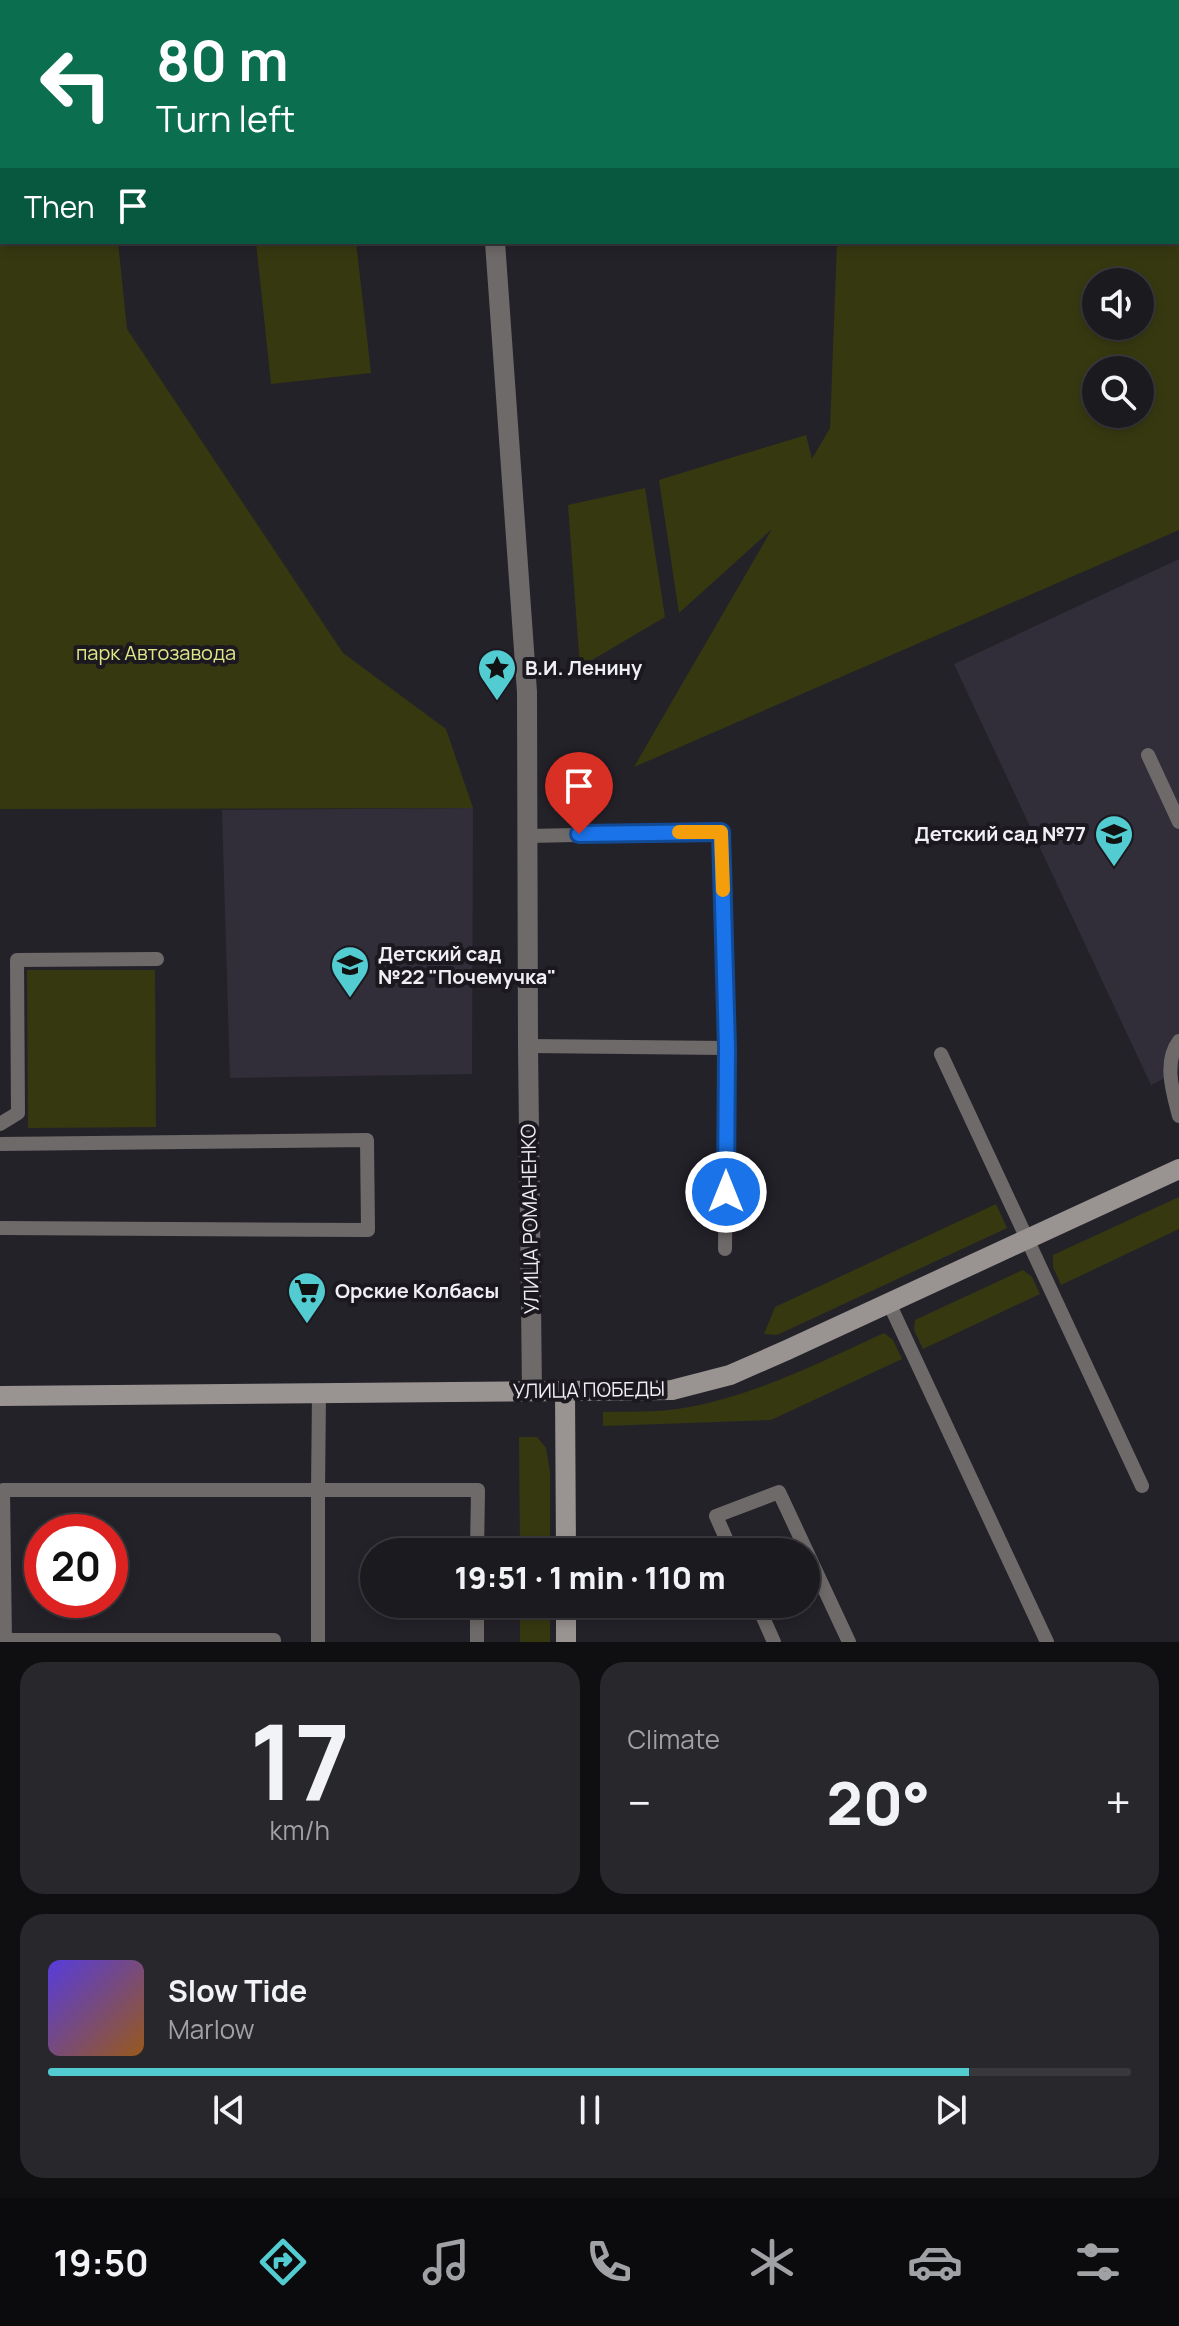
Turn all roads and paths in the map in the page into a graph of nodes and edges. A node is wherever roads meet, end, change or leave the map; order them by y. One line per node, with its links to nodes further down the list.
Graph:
1 (495, 244): 4 (street, УЛИЦА РОМАНЕНКО)
2 (1148, 755): 3 (lane)
3 (1179, 822)
4 (528, 825): 7 (street, УЛИЦА РОМАНЕНКО); 8 (lane)
5 (157, 959): 11 (lane)
6 (1179, 1041): 10 (lane)
7 (528, 1046): 8 (lane); 18 (street, УЛИЦА РОМАНЕНКО)
8 (727, 1048): 16 (lane)
9 (941, 1054): 15 (lane)
10 (1179, 1116)
11 (0, 1124)
12 (0, 1144): 14 (lane)
13 (1179, 1169): 15 (main road, УЛИЦА ПОБЕДЫ)
14 (0, 1228)
15 (1027, 1239): 17 (main road, УЛИЦА ПОБЕДЫ); 22 (lane)
16 (725, 1249)
17 (889, 1303): 19 (main road, УЛИЦА ПОБЕДЫ); 39 (lane)
18 (532, 1391): 19 (main road, УЛИЦА ПОБЕДЫ); 20 (main road, УЛИЦА ПОБЕДЫ)
19 (565, 1391): 25 (main road)
20 (319, 1393): 21 (main road, УЛИЦА ПОБЕДЫ); 23 (lane)
21 (0, 1396)
22 (1142, 1486)
23 (318, 1490): 24 (lane); 33 (lane); 34 (lane)
24 (477, 1538)
25 (566, 1538)
26 (726, 1538): 27 (lane)
27 (800, 1538)
28 (820, 1580): 38 (lane)
29 (477, 1618): 35 (lane)
30 (566, 1618): 36 (main road)
31 (763, 1618): 37 (lane)
32 (274, 1640): 33 (lane)
33 (5, 1641)
34 (318, 1642)
35 (477, 1642)
36 (566, 1642)
37 (774, 1642)
38 (849, 1642)
39 (1047, 1642)

